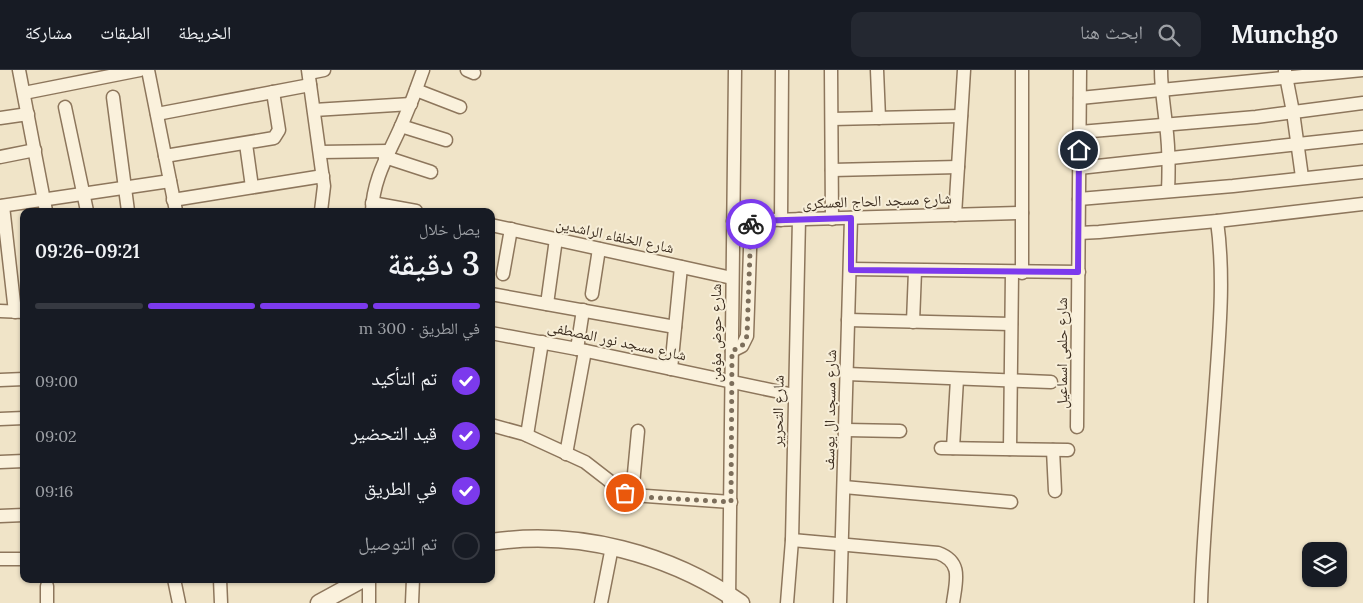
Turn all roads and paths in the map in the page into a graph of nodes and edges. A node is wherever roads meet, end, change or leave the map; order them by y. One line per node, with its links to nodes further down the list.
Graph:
1 (20, 70): 20 (street)
2 (140, 70): 20 (street)
3 (148, 70): 30 (street)
4 (324, 70): 16 (street)
5 (423, 70): 17 (street)
6 (782, 70): 74 (street)
7 (832, 70): 34 (street)
8 (877, 70): 33 (street)
9 (964, 70): 31 (street)
10 (1022, 70): 69 (street)
11 (1080, 70): 22 (street, شارع حلمى اسماعيل)
12 (1160, 70): 18 (street)
13 (1363, 70): 15 (street)
14 (735, 71): 75 (street, شارع حوض مؤمن)
15 (1285, 74): 18 (street); 28 (street)
16 (309, 76): 19 (street); 27 (street)
17 (416, 90): 24 (street); 26 (street)
18 (1161, 90): 22 (street); 35 (street)
19 (273, 92): 30 (street); 40 (street)
20 (24, 93): 29 (street)
21 (113, 97): 57 (street)
22 (1080, 98): 37 (street, شارع حلمى اسماعيل)
23 (1363, 103): 28 (street)
24 (410, 104): 27 (street); 36 (street)
25 (65, 107): 59 (street)
26 (460, 107)
27 (314, 110): 43 (street)
28 (1293, 112): 35 (street); 41 (street)
29 (28, 114): 32 (street); 42 (street)
30 (157, 114): 45 (street)
31 (961, 116): 33 (street); 48 (street)
32 (0, 118)
33 (879, 118): 34 (street)
34 (832, 119): 50 (street)
35 (1166, 124): 37 (street); 47 (street)
36 (401, 126): 39 (street); 44 (street)
37 (1080, 132): 49 (street, شارع حلمى اسماعيل)
38 (1363, 137): 41 (street)
39 (446, 140)
40 (246, 144): 45 (street); 56 (street)
41 (1298, 144): 47 (street); 54 (street)
42 (35, 150): 46 (street); 62 (street)
43 (320, 152): 44 (street); 53 (street)
44 (387, 154): 51 (street); 65 (street)
45 (165, 156): 55 (street)
46 (0, 157)
47 (1169, 158): 49 (street); 58 (street)
48 (958, 167): 50 (street); 70 (street)
49 (1079, 168): 60 (street, شارع حلمى اسماعيل)
50 (832, 170): 71 (street)
51 (431, 172)
52 (1363, 172): 54 (street)
53 (323, 176): 56 (street); 68 (street)
54 (1302, 177): 58 (street)
55 (170, 181): 57 (street); 64 (street)
56 (252, 187): 64 (street)
57 (125, 188): 59 (street); 67 (street)
58 (1168, 191): 60 (street)
59 (83, 194): 62 (street); 66 (street)
60 (1079, 199): 80 (street, شارع حلمى اسماعيل)
61 (1363, 204): 77 (street)
62 (46, 205): 63 (street)
63 (2, 206): 95 (street)
64 (175, 206)
65 (372, 207)
66 (86, 208)
67 (128, 208)
68 (321, 208)
69 (1022, 213): 70 (street, شارع مسجد الحاج العسكرى); 86 (street)
70 (955, 215): 72 (street, شارع مسجد الحاج العسكرى)
71 (832, 218): 72 (street, شارع مسجد الحاج العسكرى); 73 (street, شارع مسجد الحاج العسكرى)
72 (851, 218): 84 (street, شارع مسجد ال يوسف)
73 (799, 219): 74 (street, شارع مسجد الحاج العسكرى); 112 (street, شارع التحرير)
74 (781, 220): 76 (street, شارع مسجد الحاج العسكرى)
75 (733, 221): 76 (street, شارع مسجد الحاج العسكرى); 89 (street, شارع حوض مؤمن)
76 (751, 221): 103 (street)
77 (1216, 221): 80 (street); 157 (street)
78 (495, 227): 79 (street, شارع الخلفاء الراشدين)
79 (511, 229): 81 (street, شارع الخلفاء الراشدين); 88 (street)
80 (1079, 233): 87 (street, شارع حلمى اسماعيل)
81 (556, 239): 82 (street, شارع الخلفاء الراشدين); 92 (street)
82 (599, 249): 83 (street, شارع الخلفاء الراشدين); 90 (street)
83 (680, 267): 89 (street, شارع الخلفاء الراشدين); 99 (street)
84 (851, 270): 85 (street); 96 (street, شارع مسجد ال يوسف)
85 (914, 271): 86 (street); 97 (street)
86 (1017, 272): 87 (street); 98 (street)
87 (1078, 272): 116 (street, شارع حلمى اسماعيل)
88 (503, 274)
89 (732, 278): 103 (street, شارع حوض مؤمن)
90 (592, 294)
91 (495, 295): 92 (street)
92 (547, 304): 93 (street)
93 (583, 310): 99 (street); 102 (street)
94 (0, 311): 95 (street)
95 (20, 312)
96 (848, 320): 97 (street); 105 (street, شارع مسجد ال يوسف)
97 (913, 322): 98 (street)
98 (1011, 324): 109 (street)
99 (675, 327): 104 (street)
100 (495, 334): 101 (street, شارع مسجد نور المصطفى)
101 (542, 342): 102 (street, شارع مسجد نور المصطفى); 120 (street)
102 (581, 350): 104 (street, شارع مسجد نور المصطفى); 124 (street)
103 (732, 351): 110 (street, شارع حوض مؤمن)
104 (671, 370): 110 (street, شارع مسجد نور المصطفى)
105 (847, 374): 107 (street); 117 (street, شارع مسجد ال يوسف)
106 (20, 379): 108 (street)
107 (957, 379): 109 (street); 121 (street)
108 (0, 380)
109 (1011, 380): 111 (street); 121 (street)
110 (732, 382): 112 (street, شارع مسجد نور المصطفى); 130 (street, شارع حوض مؤمن)
111 (1051, 382)
112 (794, 395): 134 (street, شارع التحرير)
113 (20, 418): 114 (street)
114 (0, 419)
115 (495, 425): 120 (street)
116 (1077, 427)
117 (846, 430): 119 (street); 127 (street, شارع مسجد ال يوسف)
118 (638, 431): 129 (street)
119 (900, 431)
120 (527, 435): 124 (street)
121 (1010, 449): 122 (street)
122 (1053, 450): 123 (street); 128 (street)
123 (1068, 450)
124 (566, 454): 129 (street)
125 (20, 461): 126 (street)
126 (0, 462)
127 (844, 487): 131 (street); 136 (street, شارع مسجد ال يوسف)
128 (1055, 491)
129 (632, 495): 130 (street)
130 (731, 502): 146 (street, شارع حوض مؤمن)
131 (1011, 502)
132 (20, 515): 133 (street)
133 (0, 516)
134 (792, 540): 136 (street); 154 (street, شارع التحرير)
135 (495, 542): 137 (street)
136 (842, 544): 155 (street, شارع مسجد ال يوسف); 156 (street)
137 (612, 547): 146 (street); 153 (street)
138 (20, 558): 139 (street)
139 (0, 559)
140 (175, 583): 149 (street)
141 (220, 583): 150 (street)
142 (356, 583): 147 (street)
143 (369, 583): 151 (street)
144 (413, 583): 152 (street)
145 (47, 586): 148 (street)
146 (733, 600)
147 (321, 602)
148 (47, 603)
149 (179, 603)
150 (222, 603)
151 (369, 603)
152 (412, 603)
153 (601, 603)
154 (787, 603)
155 (840, 603)
156 (953, 603)
157 (1200, 603)

